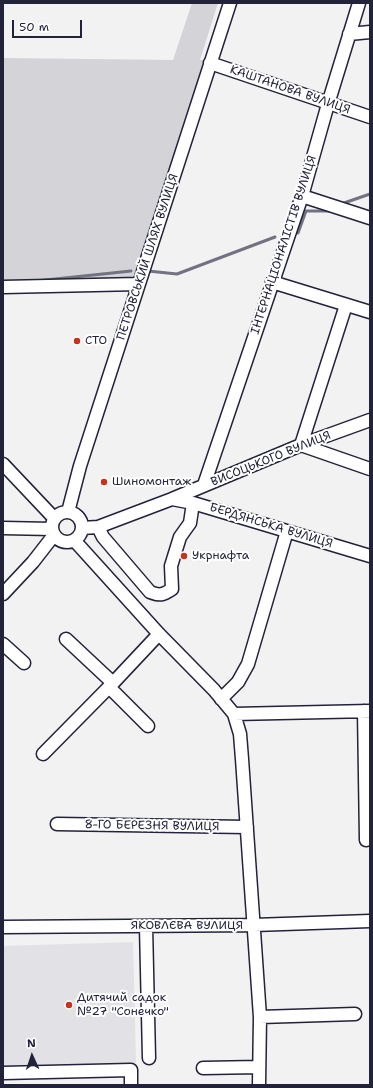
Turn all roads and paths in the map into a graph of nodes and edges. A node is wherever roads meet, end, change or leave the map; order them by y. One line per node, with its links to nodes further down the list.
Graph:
1 (230, 3): 5 (street, ПЕТРОВСЬКИЙ ШЛЯХ ВУЛИЦЯ)
2 (359, 3): 4 (street, ІНТЕРНАЦІОНАЛІСТІВ ВУЛИЦЯ)
3 (370, 32): 4 (street)
4 (349, 34): 6 (street, ІНТЕРНАЦІОНАЛІСТІВ ВУЛИЦЯ)
5 (210, 63): 6 (street, КАШТАНОВА ВУЛИЦЯ); 11 (street, ПЕТРОВСЬКИЙ ШЛЯХ ВУЛИЦЯ)
6 (328, 104): 7 (street, КАШТАНОВА ВУЛИЦЯ); 8 (street, ІНТЕРНАЦІОНАЛІСТІВ ВУЛИЦЯ)
7 (370, 118)
8 (302, 196): 9 (street); 10 (street, ІНТЕРНАЦІОНАЛІСТІВ ВУЛИЦЯ)
9 (370, 218)
10 (272, 282): 13 (street); 19 (street, ІНТЕРНАЦІОНАЛІСТІВ ВУЛИЦЯ)
11 (139, 284): 12 (street); 22 (street, ПЕТРОВСЬКИЙ ШЛЯХ ВУЛИЦЯ)
12 (3, 287)
13 (346, 306): 14 (street); 16 (street)
14 (370, 312)
15 (370, 420): 16 (street, ВИСОЦЬКОГО ВУЛИЦЯ)
16 (301, 445): 18 (street); 19 (street, ВИСОЦЬКОГО ВУЛИЦЯ)
17 (3, 464): 23 (street)
18 (370, 469)
19 (204, 486): 20 (street, ВИСОЦЬКОГО ВУЛИЦЯ)
20 (172, 499): 21 (street, БЕРДЯНСЬКА ВУЛИЦЯ); 24 (street, ВИСОЦЬКОГО ВУЛИЦЯ)
21 (193, 503): 24 (street); 27 (street, БЕРДЯНСЬКА ВУЛИЦЯ)
22 (68, 512): 23 (street); 26 (street)
23 (54, 527): 25 (street); 28 (street); 30 (street)
24 (98, 527): 26 (street, ВИСОЦЬКОГО ВУЛИЦЯ)
25 (3, 528)
26 (82, 528): 28 (street)
27 (287, 531): 29 (street, БЕРДЯНСЬКА ВУЛИЦЯ); 36 (street)
28 (74, 540): 31 (street)
29 (370, 556)
30 (3, 594)
31 (159, 634): 35 (street); 36 (street)
32 (66, 639): 35 (street)
33 (3, 644): 34 (street)
34 (24, 663)
35 (111, 685): 39 (street); 40 (street)
36 (221, 699): 38 (street)
37 (367, 711): 38 (street); 43 (street)
38 (234, 714): 42 (street)
39 (148, 726)
40 (43, 754)
41 (57, 824): 42 (street, 8-ГО БЕРЕЗНЯ ВУЛИЦЯ)
42 (247, 827): 45 (street)
43 (370, 839)
44 (370, 921): 45 (street, ЯКОВЛЄВА ВУЛИЦЯ)
45 (254, 925): 46 (street, ЯКОВЛЄВА ВУЛИЦЯ); 49 (street)
46 (146, 926): 47 (street, ЯКОВЛЄВА ВУЛИЦЯ); 50 (street)
47 (3, 927)
48 (355, 1014): 49 (street)
49 (260, 1017): 51 (street)
50 (149, 1058)
51 (259, 1067): 52 (street); 55 (street)
52 (203, 1068)
53 (3, 1073): 54 (street)
54 (131, 1085)
55 (259, 1085)

